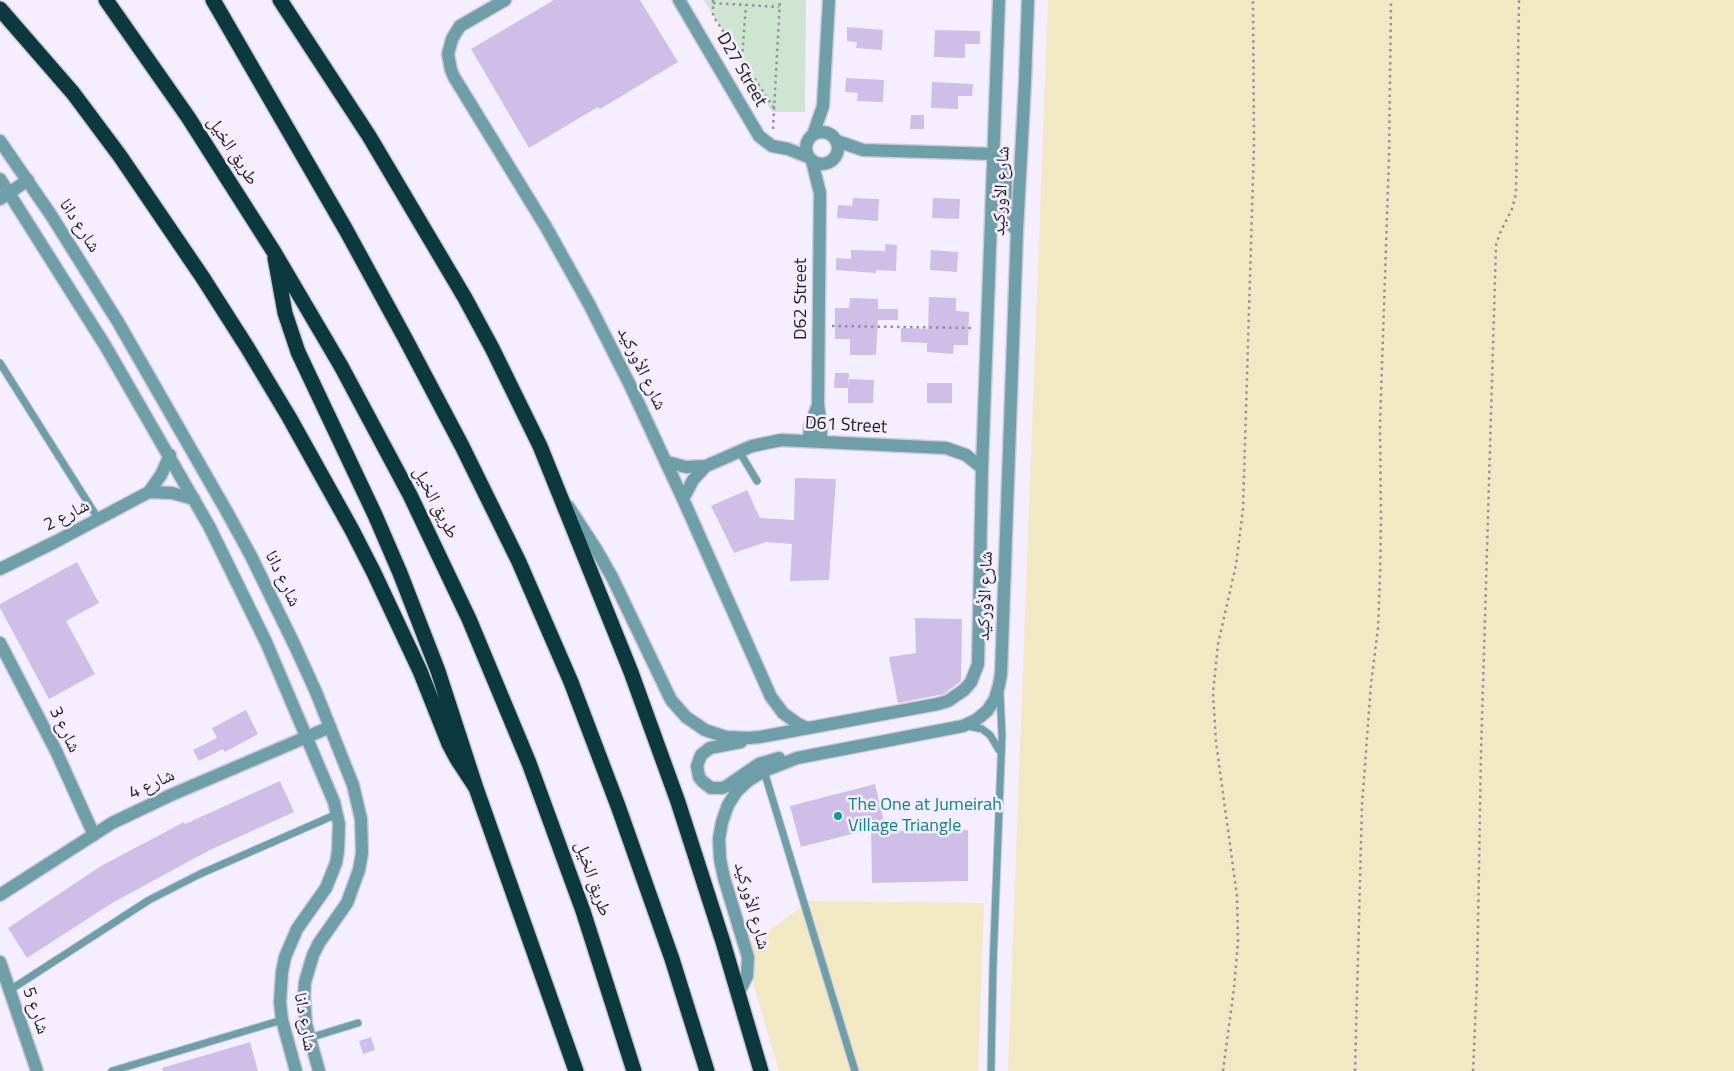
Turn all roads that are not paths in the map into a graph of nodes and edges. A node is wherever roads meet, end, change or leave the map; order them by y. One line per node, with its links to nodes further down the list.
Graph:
1 (106, 0): 24 (highway, طريق الخيل)
2 (213, 0): 65 (highway)
3 (280, 0): 34 (highway)
4 (505, 0): 29 (street, شارع الأوركيد)
5 (679, 0): 14 (street, D27 Street)
6 (829, 0): 10 (street)
7 (999, 0): 16 (street, شارع الأوركيد)
8 (1028, 0): 23 (street, شارع الأوركيد)
9 (0, 9): 49 (highway)
10 (823, 106): 11 (street); 12 (street)
11 (811, 136): 12 (street); 14 (street); 17 (street)
12 (834, 138): 15 (street); 18 (street)
13 (0, 141): 20 (street, شارع دانا)
14 (776, 147): 17 (street, D27 Street)
15 (863, 150): 16 (street); 18 (street)
16 (994, 154): 23 (street); 31 (street, شارع الأوركيد)
17 (810, 159): 18 (street); 21 (street, D62 Street)
18 (833, 159): 21 (street, D62 Street)
19 (0, 180): 22 (street, شارع دانا)
20 (28, 180): 22 (street); 41 (street, شارع دانا)
21 (820, 193): 26 (street, D62 Street)
22 (4, 196): 28 (street, شارع دانا)
23 (1017, 231): 40 (street, شارع الأوركيد)
24 (274, 252): 49 (highway); 64 (highway, طريق الخيل)
25 (0, 364): 37 (lane)
26 (815, 442): 27 (street, D61 Street); 31 (street, D61 Street)
27 (739, 451): 30 (street, D61 Street); 32 (lane)
28 (170, 456): 33 (street, شارع 2); 35 (street, شارع دانا)
29 (667, 462): 30 (street, D61 Street); 36 (street, شارع الأوركيد)
30 (706, 466): 36 (street, D61 Street)
31 (982, 468): 43 (street, شارع الأوركيد)
32 (756, 481)
33 (149, 492): 35 (street); 37 (street, شارع 2)
34 (560, 495): 45 (street, شارع الأوركيد); 55 (highway)
35 (194, 499): 44 (street, شارع دانا)
36 (683, 499): 43 (street, شارع الأوركيد)
37 (99, 520): 38 (street, شارع 2)
38 (0, 569)
39 (0, 644): 51 (street, شارع 3)
40 (999, 685): 42 (street, شارع الأوركيد); 46 (lane)
41 (330, 726): 44 (street, شارع 4); 58 (street, شارع دانا)
42 (963, 726): 46 (lane); 47 (street, شارع الأوركيد)
43 (807, 728): 45 (street, شارع الأوركيد)
44 (307, 736): 50 (street, شارع دانا); 51 (street, شارع 4)
45 (760, 737): 47 (street)
46 (1000, 752): 68 (lane)
47 (796, 758): 48 (street, شارع الأوركيد)
48 (764, 771): 55 (street, شارع الأوركيد); 67 (lane)
49 (476, 788): 63 (highway)
50 (337, 814): 54 (lane); 56 (street, شارع دانا)
51 (94, 835): 52 (street, شارع 4)
52 (0, 895)
53 (0, 962): 54 (street, شارع 5)
54 (10, 990): 59 (street, شارع 5)
55 (739, 992): 66 (highway)
56 (282, 1020): 60 (lane); 61 (street, شارع دانا)
57 (358, 1024): 58 (lane)
58 (310, 1038): 62 (street, شارع دانا)
59 (38, 1071)
60 (112, 1071)
61 (296, 1071)
62 (319, 1071)
63 (576, 1071)
64 (634, 1071)
65 (707, 1071)
66 (761, 1071)
67 (855, 1071)
68 (991, 1071)

